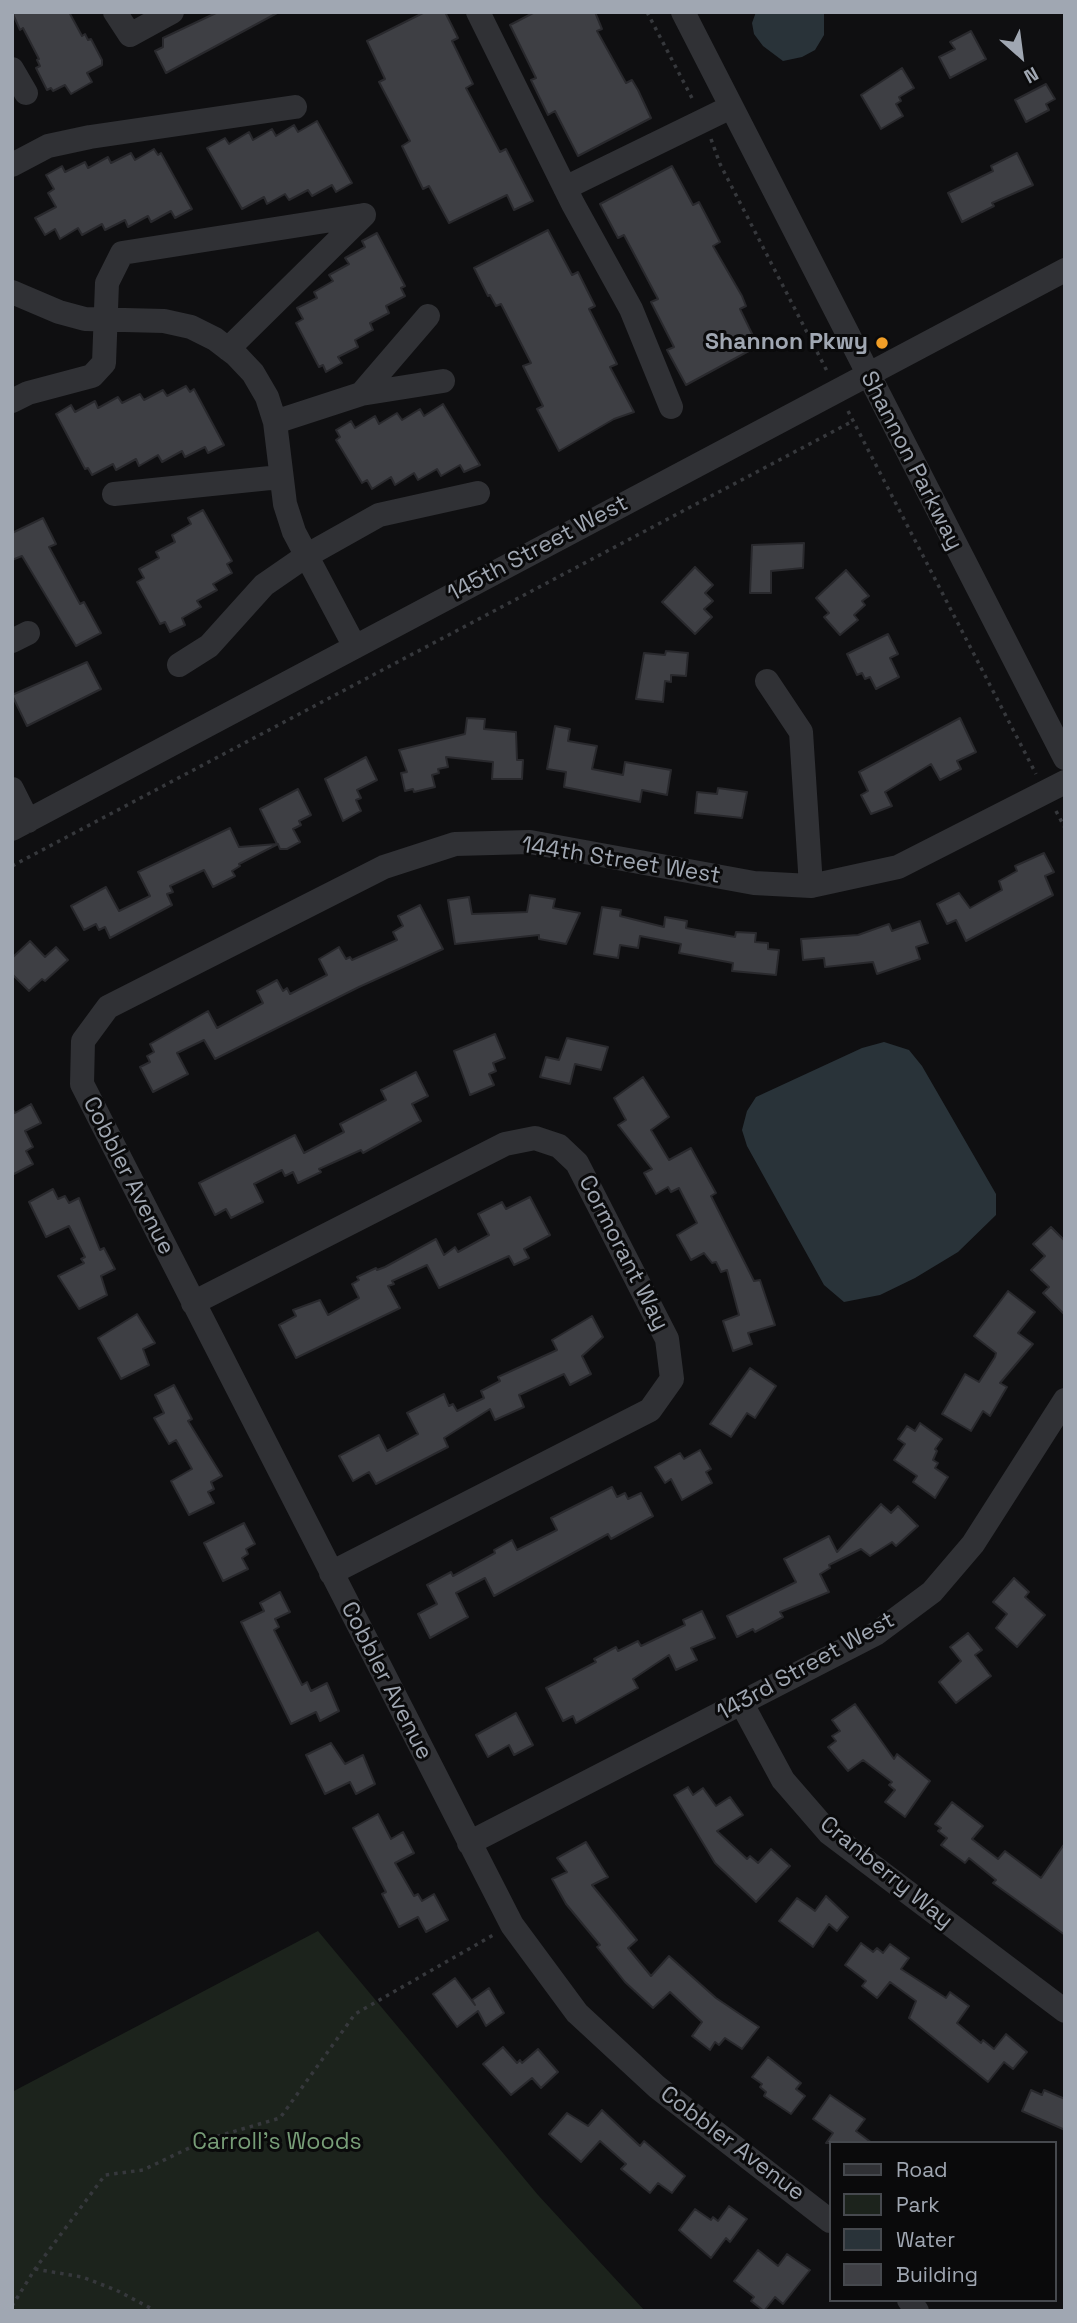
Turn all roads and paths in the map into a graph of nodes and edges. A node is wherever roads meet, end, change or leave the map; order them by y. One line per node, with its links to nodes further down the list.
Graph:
1 (115, 12): 2 (street)
2 (172, 12)
3 (478, 12): 12 (street)
4 (647, 12): 10 (path)
5 (683, 12): 9 (street, Shannon Parkway)
6 (12, 69): 7 (street)
7 (26, 93)
8 (295, 107): 11 (street)
9 (731, 107): 10 (street); 18 (street, Shannon Parkway)
10 (704, 121): 12 (street); 20 (path)
11 (12, 165)
12 (565, 188): 23 (street)
13 (1065, 270): 18 (street, 145th Street West)
14 (12, 292): 16 (street)
15 (428, 316): 21 (street)
16 (103, 321): 17 (street); 17 (street); 22 (street)
17 (228, 349): 25 (street)
18 (867, 375): 20 (street, 145th Street West); 33 (street, Shannon Parkway)
19 (443, 381): 21 (street)
20 (838, 391): 24 (path); 30 (street, 145th Street West)
21 (361, 394): 25 (street)
22 (12, 401)
23 (671, 407)
24 (853, 421): 34 (path); 38 (path)
25 (275, 422): 26 (street)
26 (280, 477): 28 (street); 29 (street)
27 (478, 493): 29 (street)
28 (114, 494)
29 (306, 556): 30 (street); 31 (street)
30 (355, 647): 36 (street, 145th Street West)
31 (179, 665)
32 (767, 681): 39 (street)
33 (1065, 758)
34 (1055, 787): 37 (path); 39 (street, 144th Street West)
35 (12, 789): 36 (street)
36 (20, 825)
37 (1065, 828)
38 (12, 866)
39 (811, 886): 40 (street, 144th Street West)
40 (83, 1041): 41 (street, Cobbler Avenue)
41 (193, 1303): 43 (street, Cobbler Avenue); 43 (street, Cormorant Way)
42 (1064, 1401): 44 (street, 143rd Street West)
43 (331, 1573): 45 (street, Cobbler Avenue)
44 (742, 1704): 45 (street, 143rd Street West); 47 (street, Cranberry Way)
45 (468, 1843): 46 (street, Cobbler Avenue)
46 (512, 1925): 48 (street, Cobbler Avenue); 49 (path)
47 (1065, 2011)
48 (828, 2219)
49 (35, 2269): 50 (path); 51 (path)
50 (12, 2306)
51 (156, 2311)

